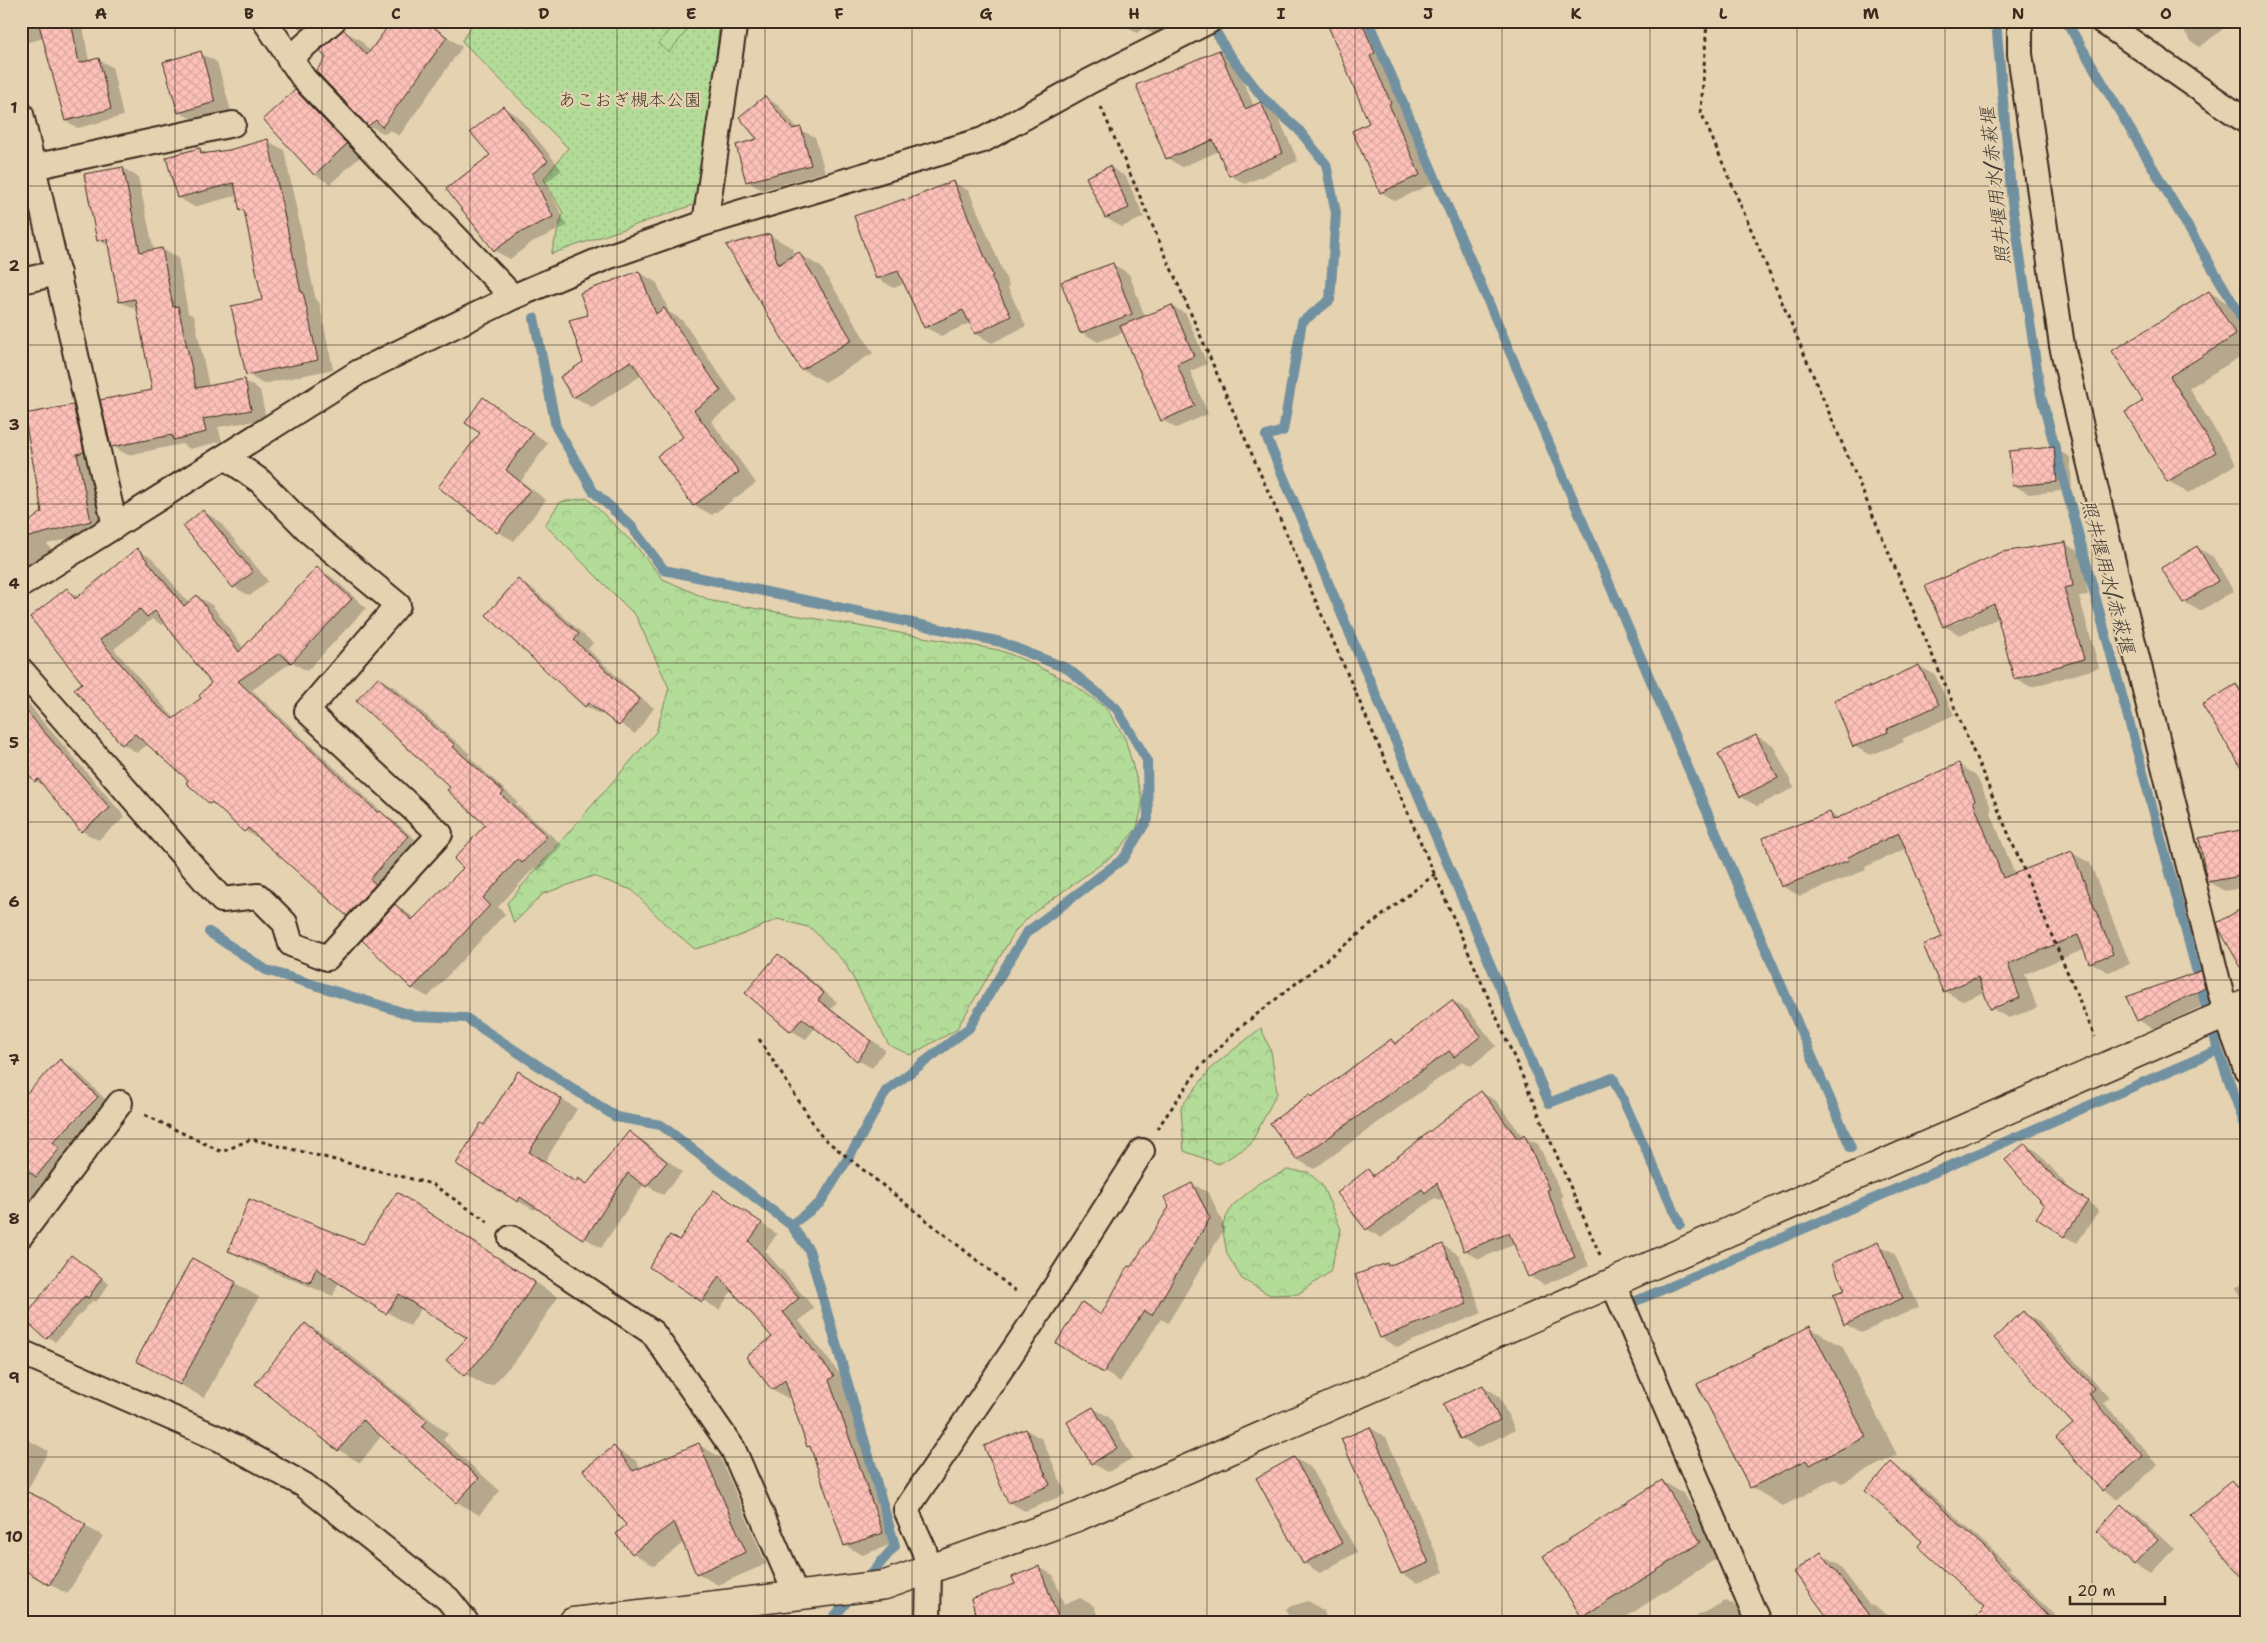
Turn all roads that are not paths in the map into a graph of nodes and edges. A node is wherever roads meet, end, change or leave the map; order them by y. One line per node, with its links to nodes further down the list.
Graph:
1 (265, 21): 7 (street)
2 (333, 21): 7 (street)
3 (734, 21): 12 (street)
4 (1209, 21): 12 (street)
5 (2020, 21): 20 (street)
6 (2102, 21): 9 (street)
7 (289, 59): 15 (street)
8 (21, 114): 11 (street)
9 (2246, 121)
10 (233, 124): 11 (street)
11 (34, 167): 13 (street)
12 (704, 223): 15 (street)
13 (58, 273): 14 (street); 17 (street)
14 (21, 281)
15 (513, 297): 16 (street)
16 (226, 457): 17 (street); 19 (street)
17 (115, 526): 18 (street)
18 (21, 585)
19 (21, 670)
20 (2236, 1009): 21 (street); 26 (street)
21 (2246, 1069)
22 (120, 1103): 24 (street)
23 (1142, 1151): 28 (street)
24 (21, 1235)
25 (511, 1238): 29 (street)
26 (1612, 1282): 28 (street); 33 (street)
27 (21, 1352): 30 (street)
28 (929, 1570): 29 (street); 32 (street)
29 (796, 1594): 31 (street)
30 (466, 1622)
31 (574, 1622)
32 (928, 1622)
33 (1758, 1622)

